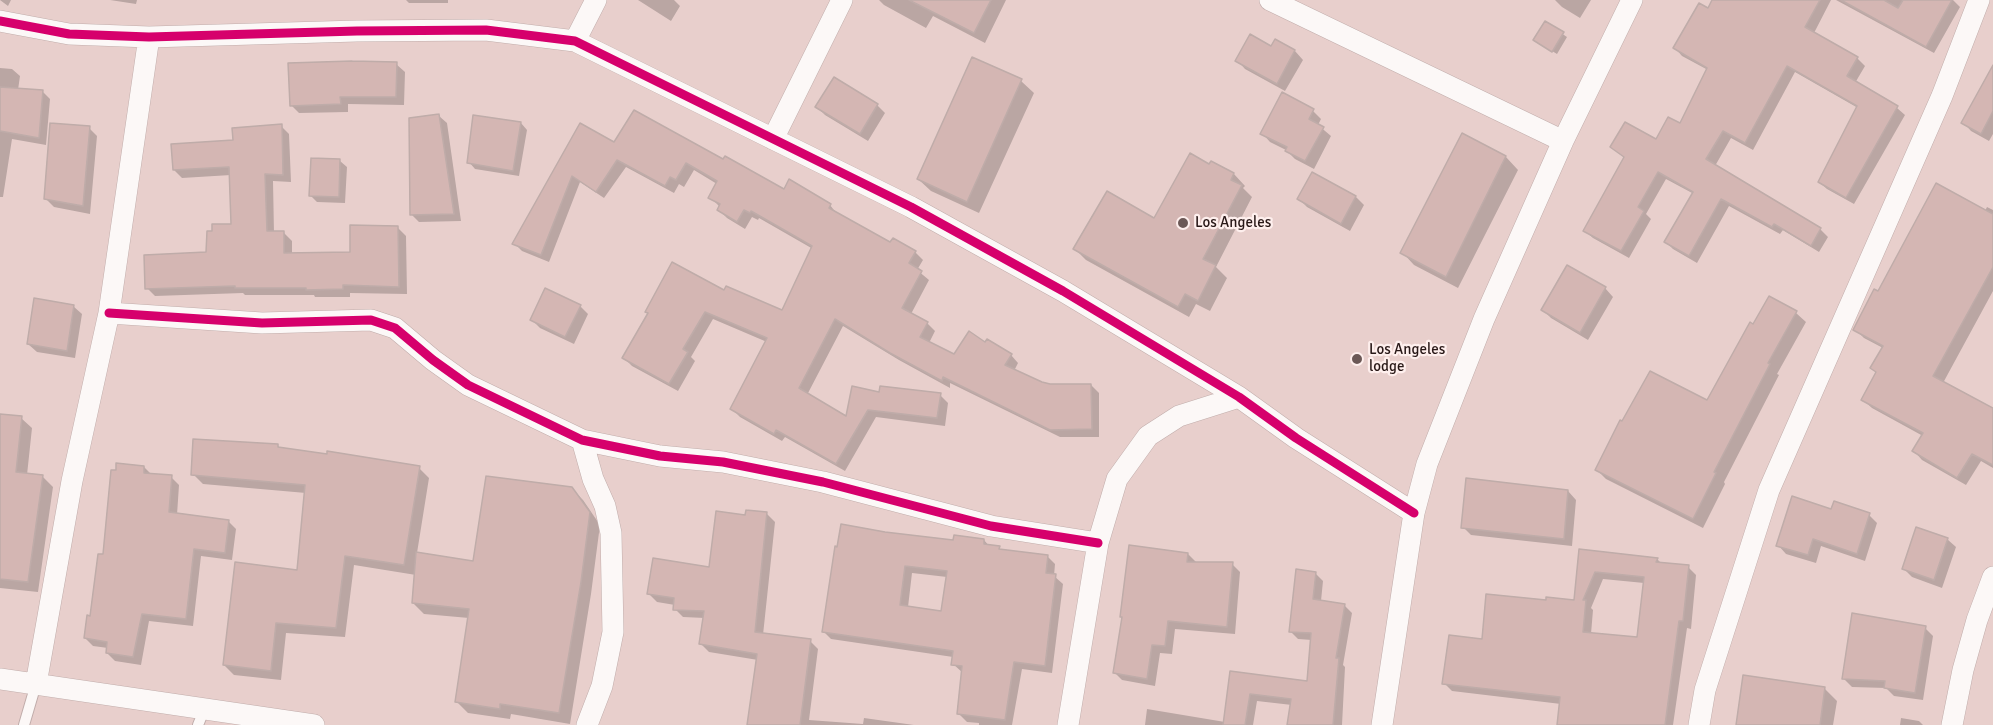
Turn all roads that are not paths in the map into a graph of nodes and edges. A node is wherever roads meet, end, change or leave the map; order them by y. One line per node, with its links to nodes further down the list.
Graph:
1 (596, 0): 8 (street)
2 (842, 0): 9 (street)
3 (1270, 0): 10 (street)
4 (1632, 0): 10 (street)
5 (1979, 0): 25 (street)
6 (0, 21): 7 (street)
7 (149, 37): 8 (street); 11 (street)
8 (575, 41): 9 (street)
9 (773, 139): 12 (street)
10 (1563, 141): 14 (street)
11 (109, 313): 13 (street); 18 (street)
12 (1239, 397): 14 (street); 15 (street)
13 (582, 440): 15 (street); 22 (street)
14 (1414, 513): 24 (street)
15 (1098, 543): 23 (street)
16 (1993, 577): 26 (street)
17 (0, 679): 18 (street)
18 (36, 684): 19 (street); 20 (lane)
19 (202, 716): 21 (street)
20 (24, 725)
21 (314, 725)
22 (587, 725)
23 (1068, 725)
24 (1382, 725)
25 (1699, 725)
26 (1952, 725)

